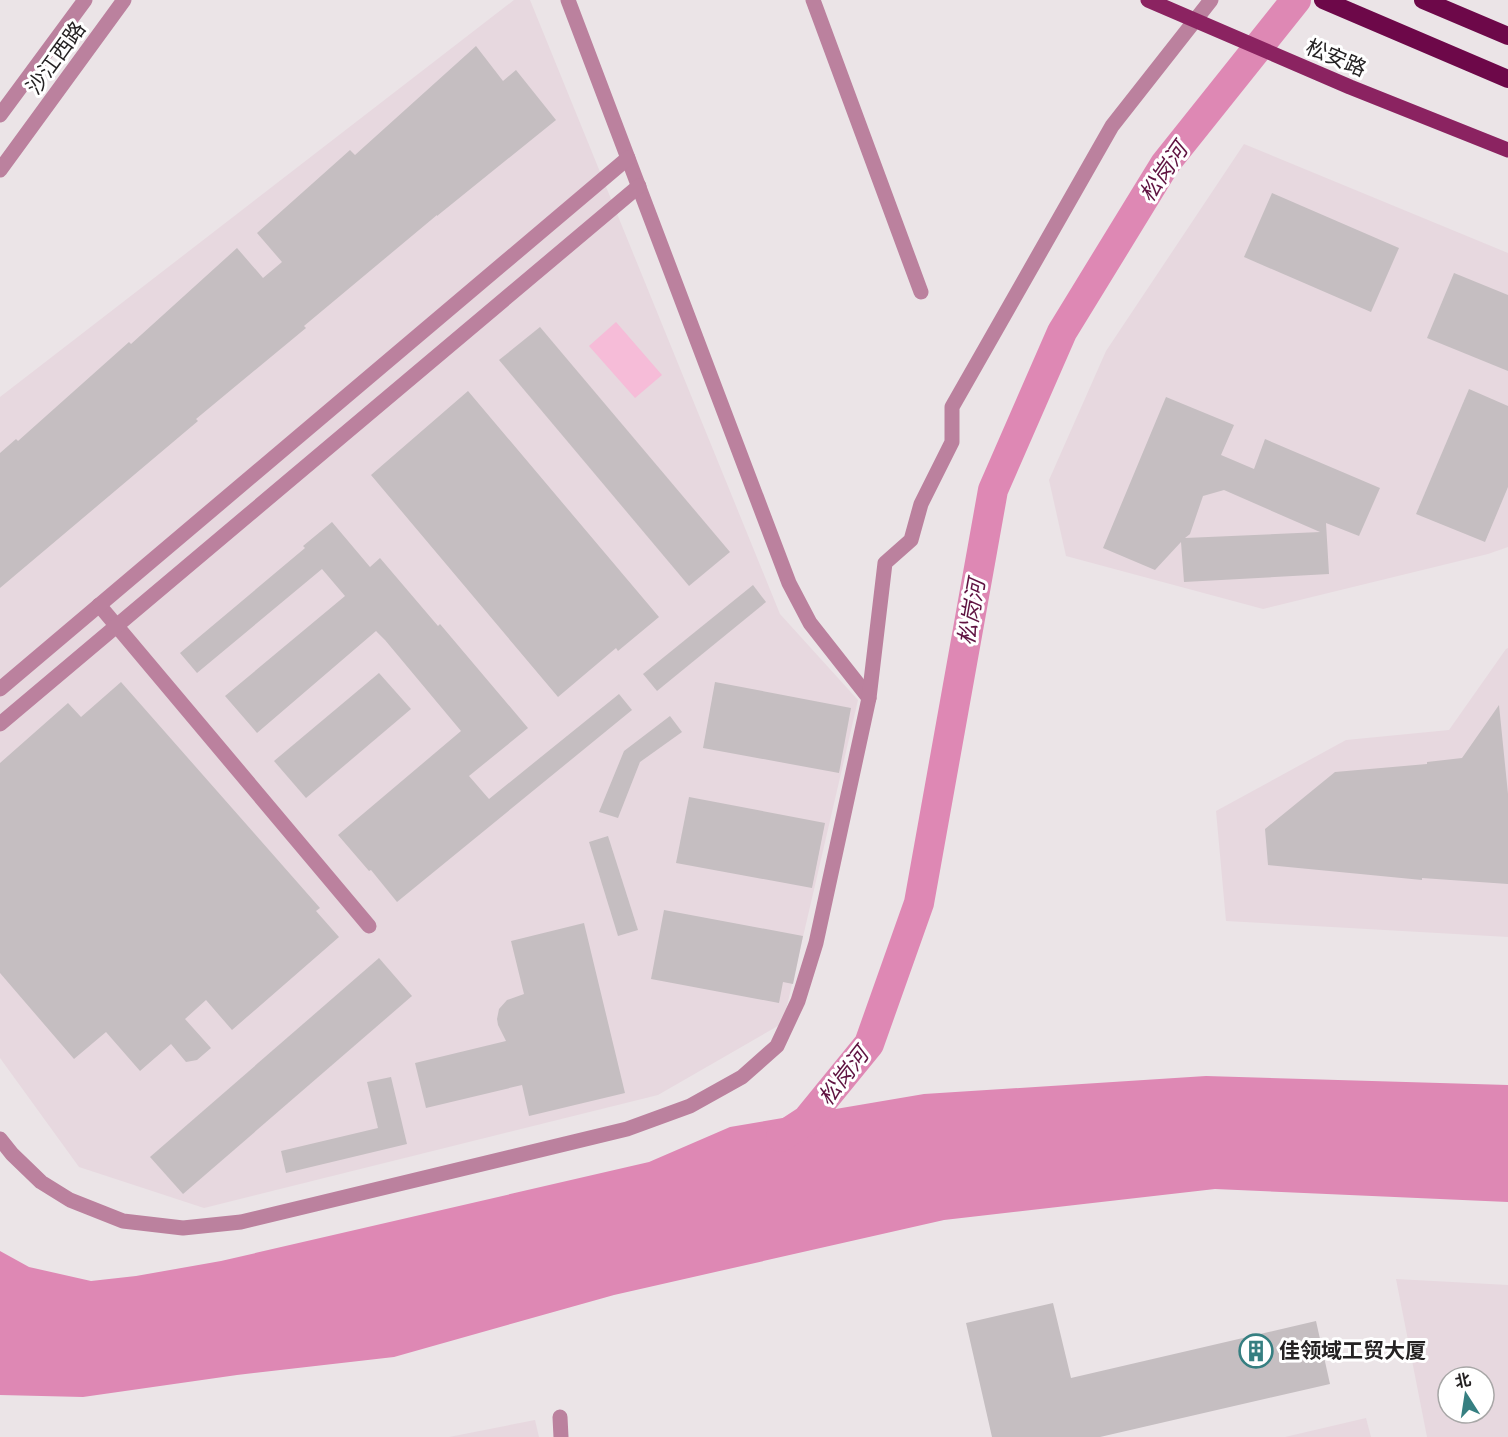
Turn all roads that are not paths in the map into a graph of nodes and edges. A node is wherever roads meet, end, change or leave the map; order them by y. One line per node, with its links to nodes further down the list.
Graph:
1 (85, 0): 11 (street, 沙江西路)
2 (124, 0): 14 (street, 沙江西路)
3 (568, 0): 13 (street)
4 (813, 0): 16 (street)
5 (1148, 0): 12 (main road, 松安路)
6 (1211, 0): 20 (street)
7 (1323, 0): 10 (highway)
8 (1423, 0): 9 (highway)
9 (1508, 36)
10 (1508, 79)
11 (0, 115)
12 (1508, 150)
13 (628, 158): 15 (street); 17 (street)
14 (0, 170)
15 (639, 186): 18 (street); 20 (street)
16 (921, 292)
17 (99, 605): 18 (street); 19 (street)
18 (116, 626): 21 (street); 22 (street)
19 (0, 688)
20 (869, 698): 23 (street)
21 (0, 724)
22 (369, 926)
23 (0, 1139)
24 (560, 1417): 25 (street)
25 (561, 1437)

